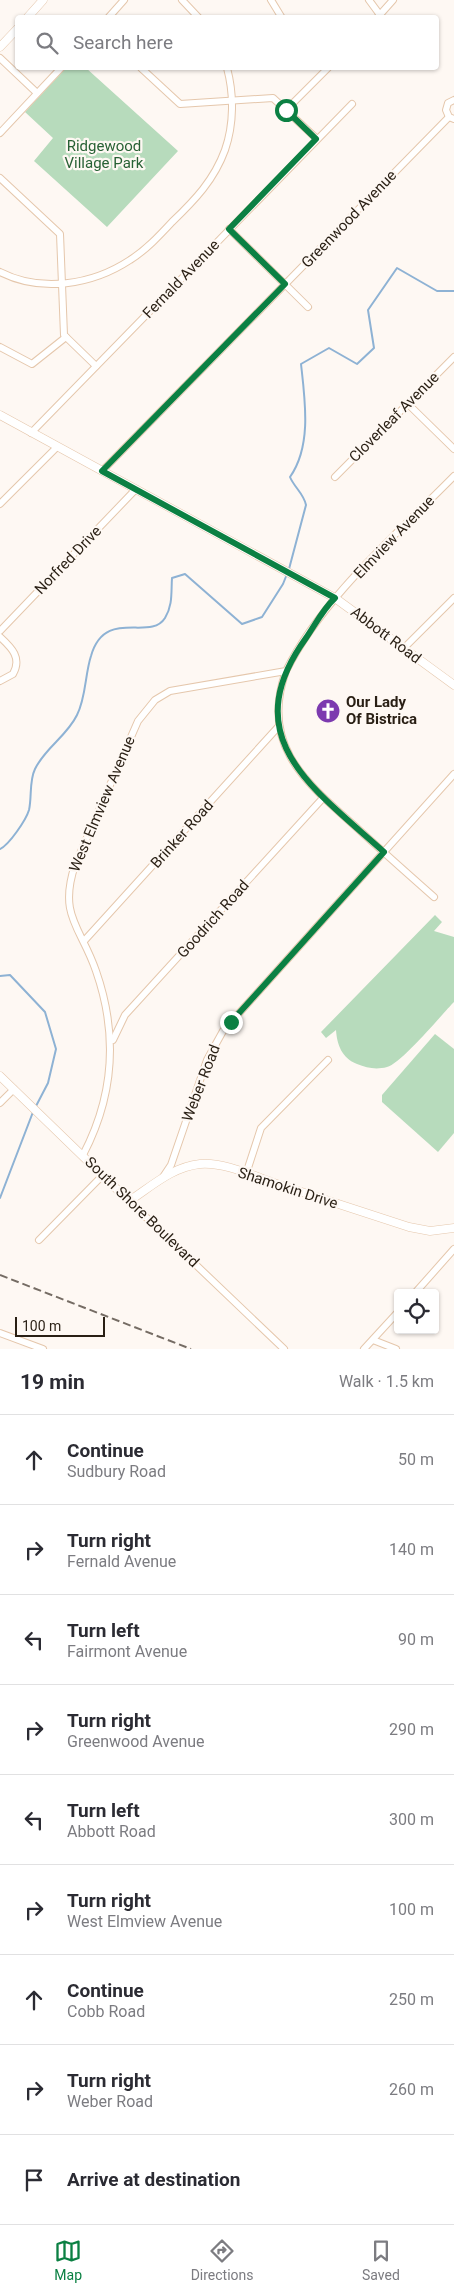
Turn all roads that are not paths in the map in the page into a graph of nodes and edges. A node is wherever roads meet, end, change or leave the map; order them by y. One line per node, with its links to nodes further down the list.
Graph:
1 (43, 0): 7 (street)
2 (124, 0): 8 (street)
3 (182, 0): 9 (street)
4 (271, 0): 10 (street)
5 (369, 0): 11 (street)
6 (393, 0): 12 (street)
7 (30, 15)
8 (111, 15)
9 (196, 15)
10 (280, 15)
11 (377, 15)
12 (379, 15)
13 (15, 31): 14 (street)
14 (0, 47)
15 (0, 58): 22 (street)
16 (59, 70): 22 (street)
17 (143, 70): 24 (street)
18 (227, 70): 24 (street)
19 (317, 70): 21 (street)
20 (326, 70): 21 (street)
21 (320, 75): 26 (street)
22 (37, 93): 28 (street)
23 (454, 100): 27 (street, Greenwood Avenue)
24 (232, 101): 26 (street); 33 (street)
25 (352, 104): 29 (street, Fernald Avenue)
26 (286, 110): 29 (street)
27 (451, 118): 34 (street, Greenwood Avenue)
28 (0, 133)
29 (316, 139): 31 (street, Fernald Avenue)
30 (0, 178): 33 (street)
31 (229, 229): 34 (street); 39 (street, Fernald Avenue)
32 (0, 272): 33 (street)
33 (62, 284): 36 (street)
34 (285, 284): 35 (street); 45 (street, Greenwood Avenue)
35 (308, 307)
36 (66, 337): 37 (street); 39 (street)
37 (0, 347)
38 (454, 357): 40 (street, Cloverleaf Avenue)
39 (96, 366): 42 (street, Fernald Avenue)
40 (408, 404): 44 (street); 47 (street, Cloverleaf Avenue)
41 (0, 415): 42 (street, Abbott Road)
42 (31, 433): 43 (street, Abbott Road)
43 (57, 447): 45 (street, Abbott Road); 49 (street)
44 (454, 449)
45 (102, 471): 48 (street, Abbott Road)
46 (454, 476): 50 (street, Elmview Avenue)
47 (335, 477)
48 (136, 489): 50 (street, Abbott Road); 52 (street, Norfred Drive)
49 (0, 504)
50 (335, 598): 54 (street, Abbott Road); 55 (street)
51 (454, 598): 54 (street)
52 (0, 631)
53 (0, 637): 56 (street)
54 (403, 649): 57 (street, Abbott Road)
55 (286, 671): 58 (street); 63 (street, West Elmview Avenue)
56 (0, 681)
57 (454, 685)
58 (279, 726): 60 (street); 63 (street, Brinker Road)
59 (454, 774): 61 (street, Weber Road)
60 (323, 798): 61 (street); 64 (street, Goodrich Road)
61 (384, 852): 62 (street); 72 (street, Weber Road)
62 (434, 897)
63 (84, 941): 64 (street, West Elmview Avenue)
64 (112, 1046): 69 (street, West Elmview Avenue)
65 (328, 1060): 70 (street)
66 (0, 1076): 67 (street, South Shore Boulevard)
67 (14, 1089): 68 (street); 69 (street, South Shore Boulevard)
68 (0, 1103)
69 (82, 1155): 71 (street, South Shore Boulevard)
70 (246, 1174): 72 (street, Shamokin Drive); 74 (street, Shamokin Drive)
71 (103, 1175): 73 (street, South Shore Boulevard); 75 (street)
72 (162, 1178): 73 (street, Shamokin Drive)
73 (129, 1201): 82 (street, South Shore Boulevard)
74 (454, 1228)
75 (39, 1240)
76 (454, 1248): 77 (street)
77 (418, 1289)
78 (394, 1316): 80 (street)
79 (0, 1332): 81 (street)
80 (372, 1340): 83 (street); 84 (street)
81 (43, 1349)
82 (284, 1349)
83 (364, 1349)
84 (396, 1349)

